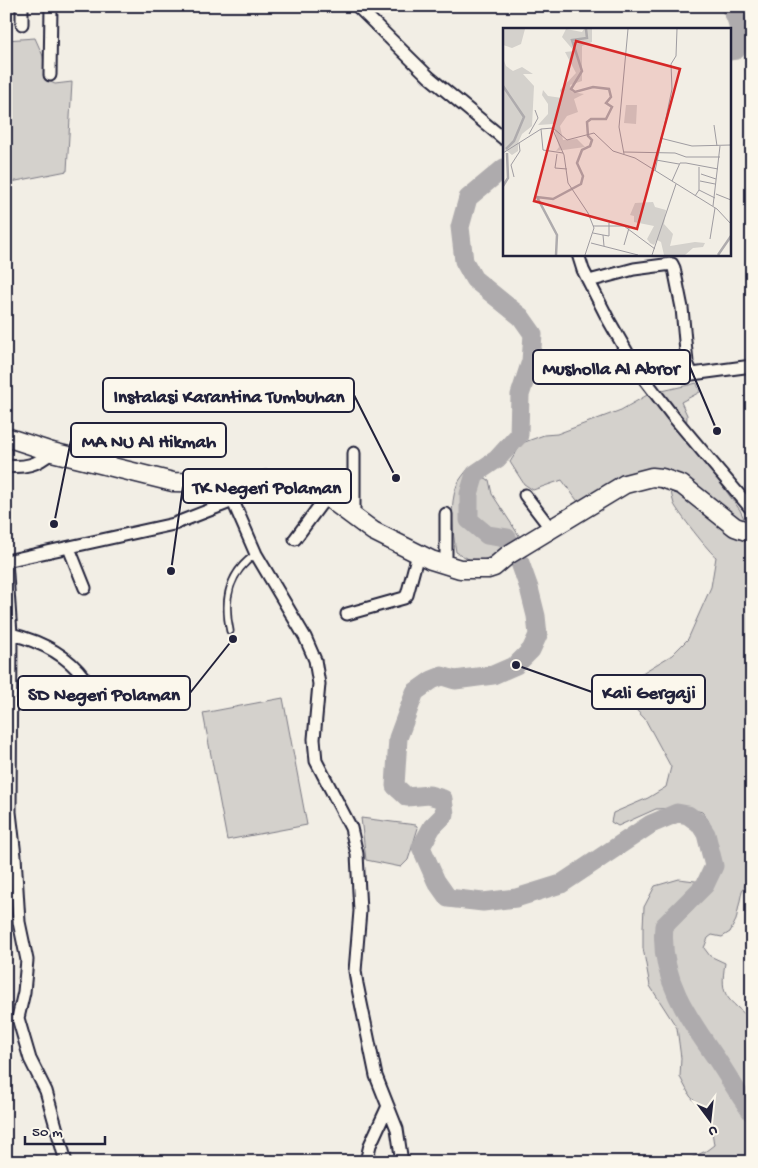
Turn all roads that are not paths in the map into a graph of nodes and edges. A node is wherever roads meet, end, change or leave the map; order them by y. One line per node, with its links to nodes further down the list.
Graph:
1 (22, 6): 4 (street)
2 (51, 6): 5 (street)
3 (357, 6): 6 (street)
4 (22, 24)
5 (50, 74)
6 (503, 138)
7 (578, 255): 9 (street)
8 (667, 259): 9 (street); 10 (street)
9 (589, 281): 12 (street)
10 (687, 363): 11 (street); 12 (street)
11 (752, 366)
12 (644, 378): 21 (street)
13 (6, 437): 14 (main road)
14 (52, 452): 16 (street); 17 (main road)
15 (354, 453): 23 (street)
16 (6, 466)
17 (225, 483): 18 (main road); 20 (street)
18 (316, 490): 23 (main road); 26 (street)
19 (525, 495): 24 (street)
20 (233, 501): 27 (street); 28 (street)
21 (752, 510)
22 (446, 514): 31 (street)
23 (354, 518): 29 (main road)
24 (550, 530): 25 (main road); 31 (main road)
25 (752, 533)
26 (294, 539)
27 (69, 548): 30 (street); 32 (street)
28 (256, 554): 34 (lane); 38 (street)
29 (418, 554): 31 (main road); 33 (street)
30 (6, 560): 35 (street)
31 (446, 565)
32 (85, 588)
33 (346, 614)
34 (230, 631)
35 (11, 634): 36 (street); 37 (street)
36 (9, 662): 39 (street)
37 (84, 678)
38 (388, 1106): 40 (street); 41 (street)
39 (66, 1162)
40 (366, 1162)
41 (402, 1162)

